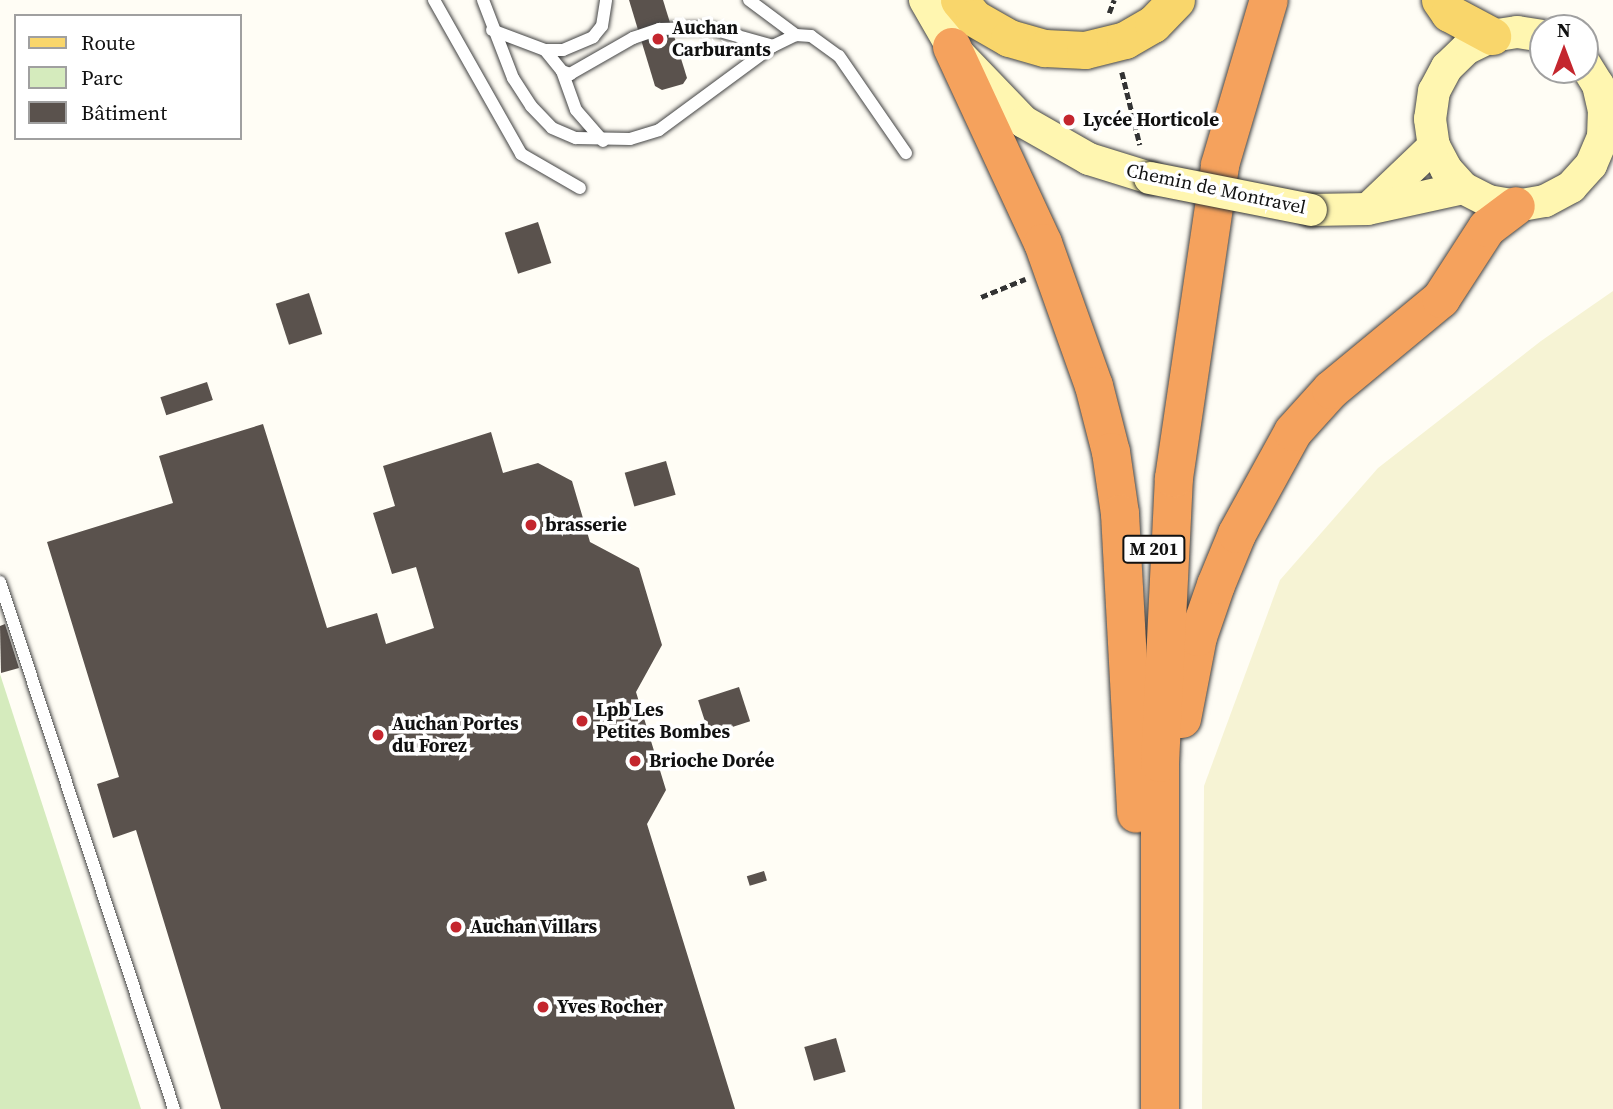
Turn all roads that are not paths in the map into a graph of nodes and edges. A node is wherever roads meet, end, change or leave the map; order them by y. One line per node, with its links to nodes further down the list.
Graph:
1 (434, 0): 24 (lane)
2 (483, 0): 11 (lane)
3 (606, 0): 17 (lane)
4 (750, 0): 13 (lane)
5 (925, 0): 16 (street, Chemin de Montravel)
6 (959, 0): 7 (main road)
7 (1176, 0)
8 (1251, 0): 29 (highway, M 201)
9 (1269, 0): 32 (highway, M 201)
10 (1440, 0): 14 (main road)
11 (492, 30): 17 (lane); 21 (lane)
12 (1529, 34): 14 (street)
13 (796, 35): 15 (lane); 23 (lane)
14 (1492, 36): 22 (street)
15 (773, 46): 18 (lane); 21 (lane)
16 (952, 47): 27 (street, Chemin de Montravel, bridge); 29 (highway)
17 (545, 50): 18 (lane)
18 (562, 71): 21 (lane)
19 (1599, 78): 20 (street)
20 (1608, 135): 26 (street)
21 (604, 141)
22 (1434, 146): 25 (street); 27 (street)
23 (906, 153)
24 (580, 188)
25 (1463, 188): 26 (street); 27 (street, Chemin de Montravel)
26 (1516, 206): 33 (highway)
27 (1368, 209)
28 (0, 582): 30 (lane)
29 (1141, 902): 31 (highway, M 201)
30 (174, 1109)
31 (1139, 1109)
32 (1160, 1109)
33 (1172, 1109)

